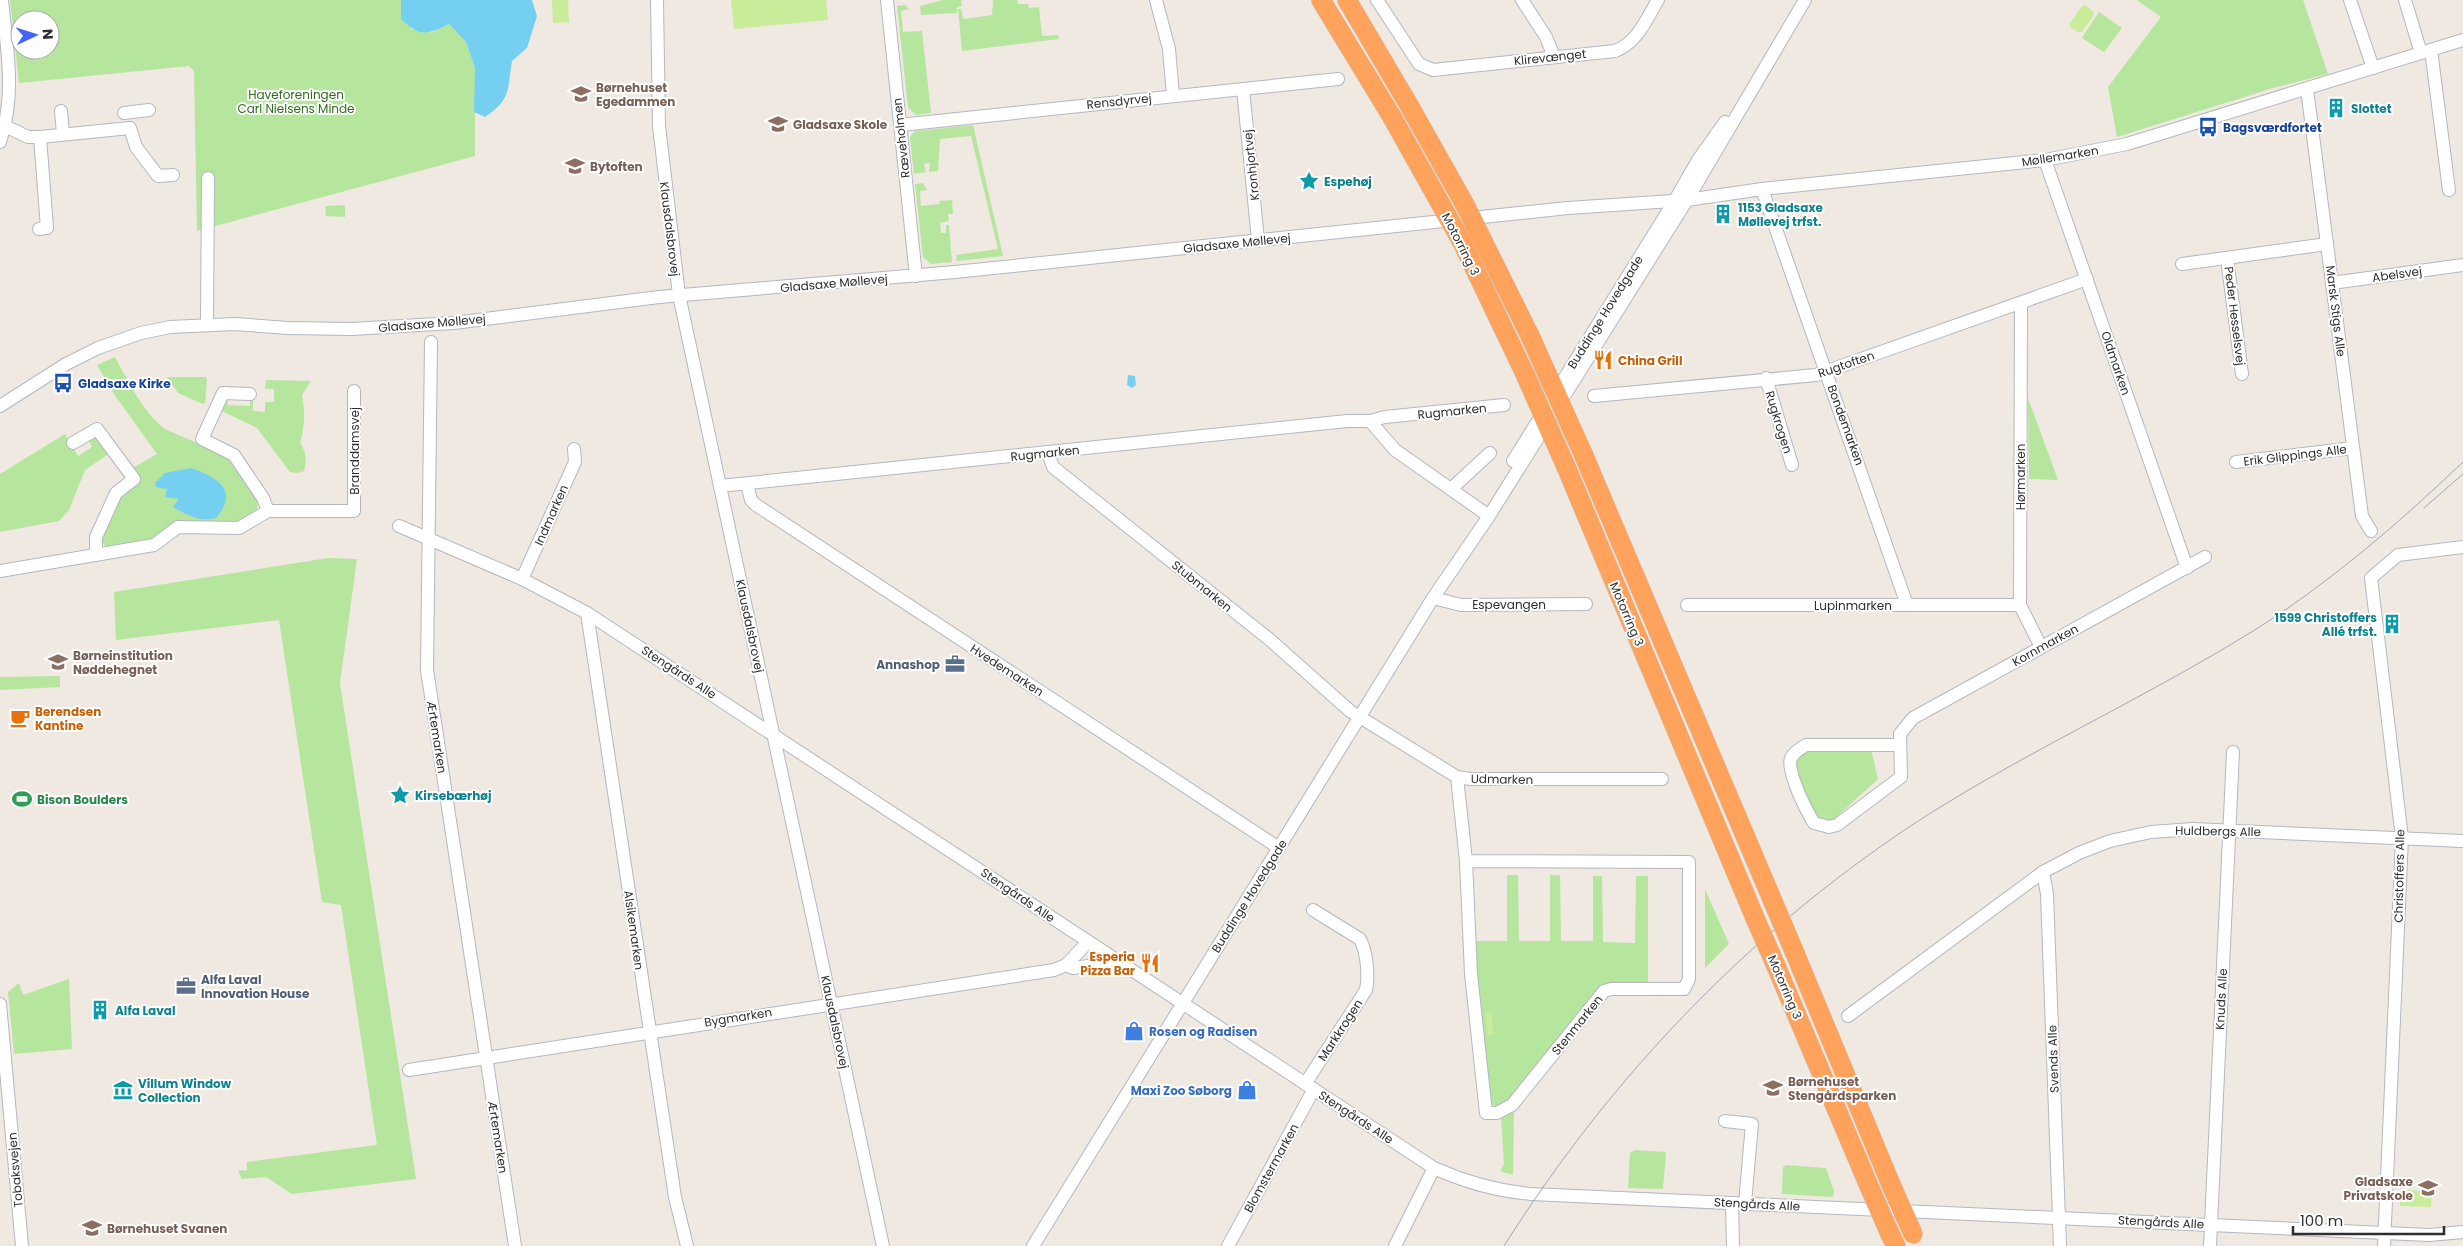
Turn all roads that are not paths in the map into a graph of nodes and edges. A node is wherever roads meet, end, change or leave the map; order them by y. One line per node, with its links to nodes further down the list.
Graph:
1 (2, 0): 24 (street)
2 (657, 0): 44 (street, Klausdalsbrovej)
3 (887, 0): 23 (street, Ræveholmen)
4 (1156, 0): 20 (street)
5 (1321, 0): 116 (highway, Motorring 3, bridge)
6 (1347, 0): 117 (highway, Motorring 3, bridge)
7 (1377, 0): 15 (street, Klirevænget)
8 (1522, 0): 15 (street)
9 (1658, 0): 15 (street, Klirevænget)
10 (1805, 0): 34 (street, Buddinge Hovedgade)
11 (2350, 0): 16 (street)
12 (2405, 0): 14 (street)
13 (2463, 40): 14 (street, Møllemarken)
14 (2426, 52): 16 (street, Møllemarken); 33 (street)
15 (1554, 57)
16 (2373, 68): 19 (street, Møllemarken)
17 (1338, 79): 18 (street, Rensdyrvej)
18 (1243, 88): 20 (street, Rensdyrvej); 36 (street, Kronhjortvej)
19 (2307, 89): 29 (street, Møllemarken); 37 (street, Marsk Stigs Alle)
20 (1173, 95): 23 (street, Rensdyrvej)
21 (61, 110): 26 (street)
22 (149, 110): 25 (street)
23 (900, 125): 41 (street, Ræveholmen)
24 (5, 126): 27 (street); 28 (street)
25 (130, 128): 26 (street); 30 (street)
26 (63, 134): 27 (street)
27 (40, 137): 35 (street)
28 (0, 142)
29 (2045, 160): 32 (street, Møllemarken); 42 (street, Oldmarken)
30 (174, 174)
31 (208, 178): 46 (street)
32 (1762, 189): 34 (street, Møllemarken); 48 (street, Bondemarken)
33 (2449, 190)
34 (1681, 200): 36 (street, Gladsaxe Møllevej); 68 (street, Buddinge Hovedgade)
35 (39, 228)
36 (1258, 240): 41 (street, Gladsaxe Møllevej)
37 (2327, 244): 38 (street, Peder Hesselsvej); 43 (street, Marsk Stigs Alle)
38 (2227, 258): 39 (street, Peder Hesselsvej); 49 (street, Peder Hesselsvej)
39 (2182, 264)
40 (2463, 265): 43 (street, Abelsvej)
41 (916, 276): 44 (street, Gladsaxe Møllevej)
42 (2087, 279): 45 (street, Rugtoften); 75 (street, Oldmarken)
43 (2332, 283): 58 (street, Marsk Stigs Alle)
44 (679, 296): 46 (street, Gladsaxe Møllevej); 65 (street, Klausdalsbrovej)
45 (2021, 303): 48 (street, Rugtoften); 82 (street, Hørmarken)
46 (207, 324): 55 (street, Gladsaxe Møllevej)
47 (431, 342): 71 (street, Ærtemarken)
48 (1826, 372): 50 (street, Rugtoften); 81 (street, Bondemarken)
49 (2242, 374)
50 (1766, 378): 53 (street, Rugtoften); 63 (street, Rugkrogen)
51 (354, 390): 67 (street, Branddamsvej)
52 (250, 394): 67 (street)
53 (1594, 396)
54 (1504, 405): 56 (street, Rugmarken)
55 (0, 406)
56 (1370, 421): 60 (street, Rugmarken); 66 (street)
57 (73, 443): 73 (street)
58 (2353, 448): 62 (street, Erik Glippings Alle); 70 (street, Marsk Stigs Alle)
59 (574, 449): 77 (street, Indmarken)
60 (1048, 453): 64 (street, Rugmarken); 85 (street, Stubmarken)
61 (1490, 453): 66 (street)
62 (2236, 462)
63 (1792, 465)
64 (747, 484): 65 (street, Rugmarken); 94 (street, Hvedemarken)
65 (720, 486): 86 (street, Klausdalsbrovej)
66 (1451, 489): 68 (street)
67 (268, 511): 73 (street, Branddamsvej)
68 (1486, 513): 78 (street, Buddinge Hovedgade)
69 (399, 526): 71 (street, Stengårds Alle)
70 (2371, 531)
71 (430, 539): 77 (street, Stengårds Alle); 106 (street, Ærtemarken)
72 (2463, 547): 92 (street, Christoffers Alle)
73 (96, 555): 76 (street, Branddamsvej)
74 (2205, 558): 75 (street, Kornmarken)
75 (2187, 568): 84 (street, Kornmarken)
76 (0, 571)
77 (522, 579): 83 (street, Stengårds Alle)
78 (1433, 598): 79 (street, Espevangen); 85 (street, Buddinge Hovedgade)
79 (1586, 604)
80 (1687, 605): 81 (street, Lupinmarken)
81 (1907, 605): 82 (street, Lupinmarken)
82 (2020, 605): 84 (street, Hørmarken)
83 (587, 613): 86 (street, Stengårds Alle); 105 (street, Alsikemarken)
84 (2041, 647): 87 (street, Kornmarken)
85 (1360, 716): 89 (street, Udmarken); 94 (street, Buddinge Hovedgade)
86 (772, 732): 98 (street, Stengårds Alle); 102 (street, Klausdalsbrovej)
87 (1899, 745): 87 (street, Kornmarken)
88 (2234, 752): 91 (street, Knuds Alle)
89 (1457, 777): 90 (street, Udmarken); 95 (street, Stenmarken)
90 (1662, 779)
91 (2230, 830): 92 (street, Huldbergs Alle); 96 (street, Huldbergs Alle); 114 (street, Knuds Alle)
92 (2402, 838): 93 (street, Huldbergs Alle); 118 (street, Christoffers Alle)
93 (2463, 842)
94 (1279, 848): 101 (street, Buddinge Hovedgade)
95 (1466, 861): 95 (street, Stenmarken)
96 (2043, 872): 104 (street, Huldbergs Alle); 113 (street, Svends Alle)
97 (1314, 910): 108 (street, Markkrogen)
98 (1088, 942): 99 (street, Stengårds Alle); 100 (street)
99 (1119, 962): 100 (street, Bygmarken); 101 (street, Stengårds Alle)
100 (1066, 965): 102 (street, Bygmarken)
101 (1182, 1002): 108 (street, Stengårds Alle); 123 (street, Buddinge Hovedgade)
102 (831, 1003): 105 (street, Bygmarken); 122 (street, Klausdalsbrovej)
103 (0, 1004): 119 (street, Tobaksvejen)
104 (1848, 1016)
105 (649, 1031): 106 (street, Bygmarken); 121 (street, Alsikemarken)
106 (485, 1057): 107 (street, Bygmarken); 120 (street, Ærtemarken)
107 (409, 1070)
108 (1310, 1086): 110 (street, Stengårds Alle); 124 (street, Blomstermarken)
109 (1724, 1121): 112 (street)
110 (1434, 1168): 111 (street, Stengårds Alle); 125 (street)
111 (1732, 1203): 112 (street, Stengårds Alle); 126 (street)
112 (1746, 1203): 113 (street, Stengårds Alle)
113 (2059, 1218): 114 (street, Stengårds Alle); 127 (street, Svends Alle)
114 (2210, 1225): 118 (street, Stengårds Alle); 128 (street, Knuds Alle)
115 (2463, 1232): 118 (street, Stengårds Alle)
116 (1893, 1240)
117 (1916, 1240)
118 (2384, 1240)
119 (22, 1246)
120 (515, 1246)
121 (687, 1246)
122 (883, 1246)
123 (1032, 1246)
124 (1228, 1246)
125 (1394, 1246)
126 (1733, 1246)
127 (2060, 1246)
128 (2210, 1246)

